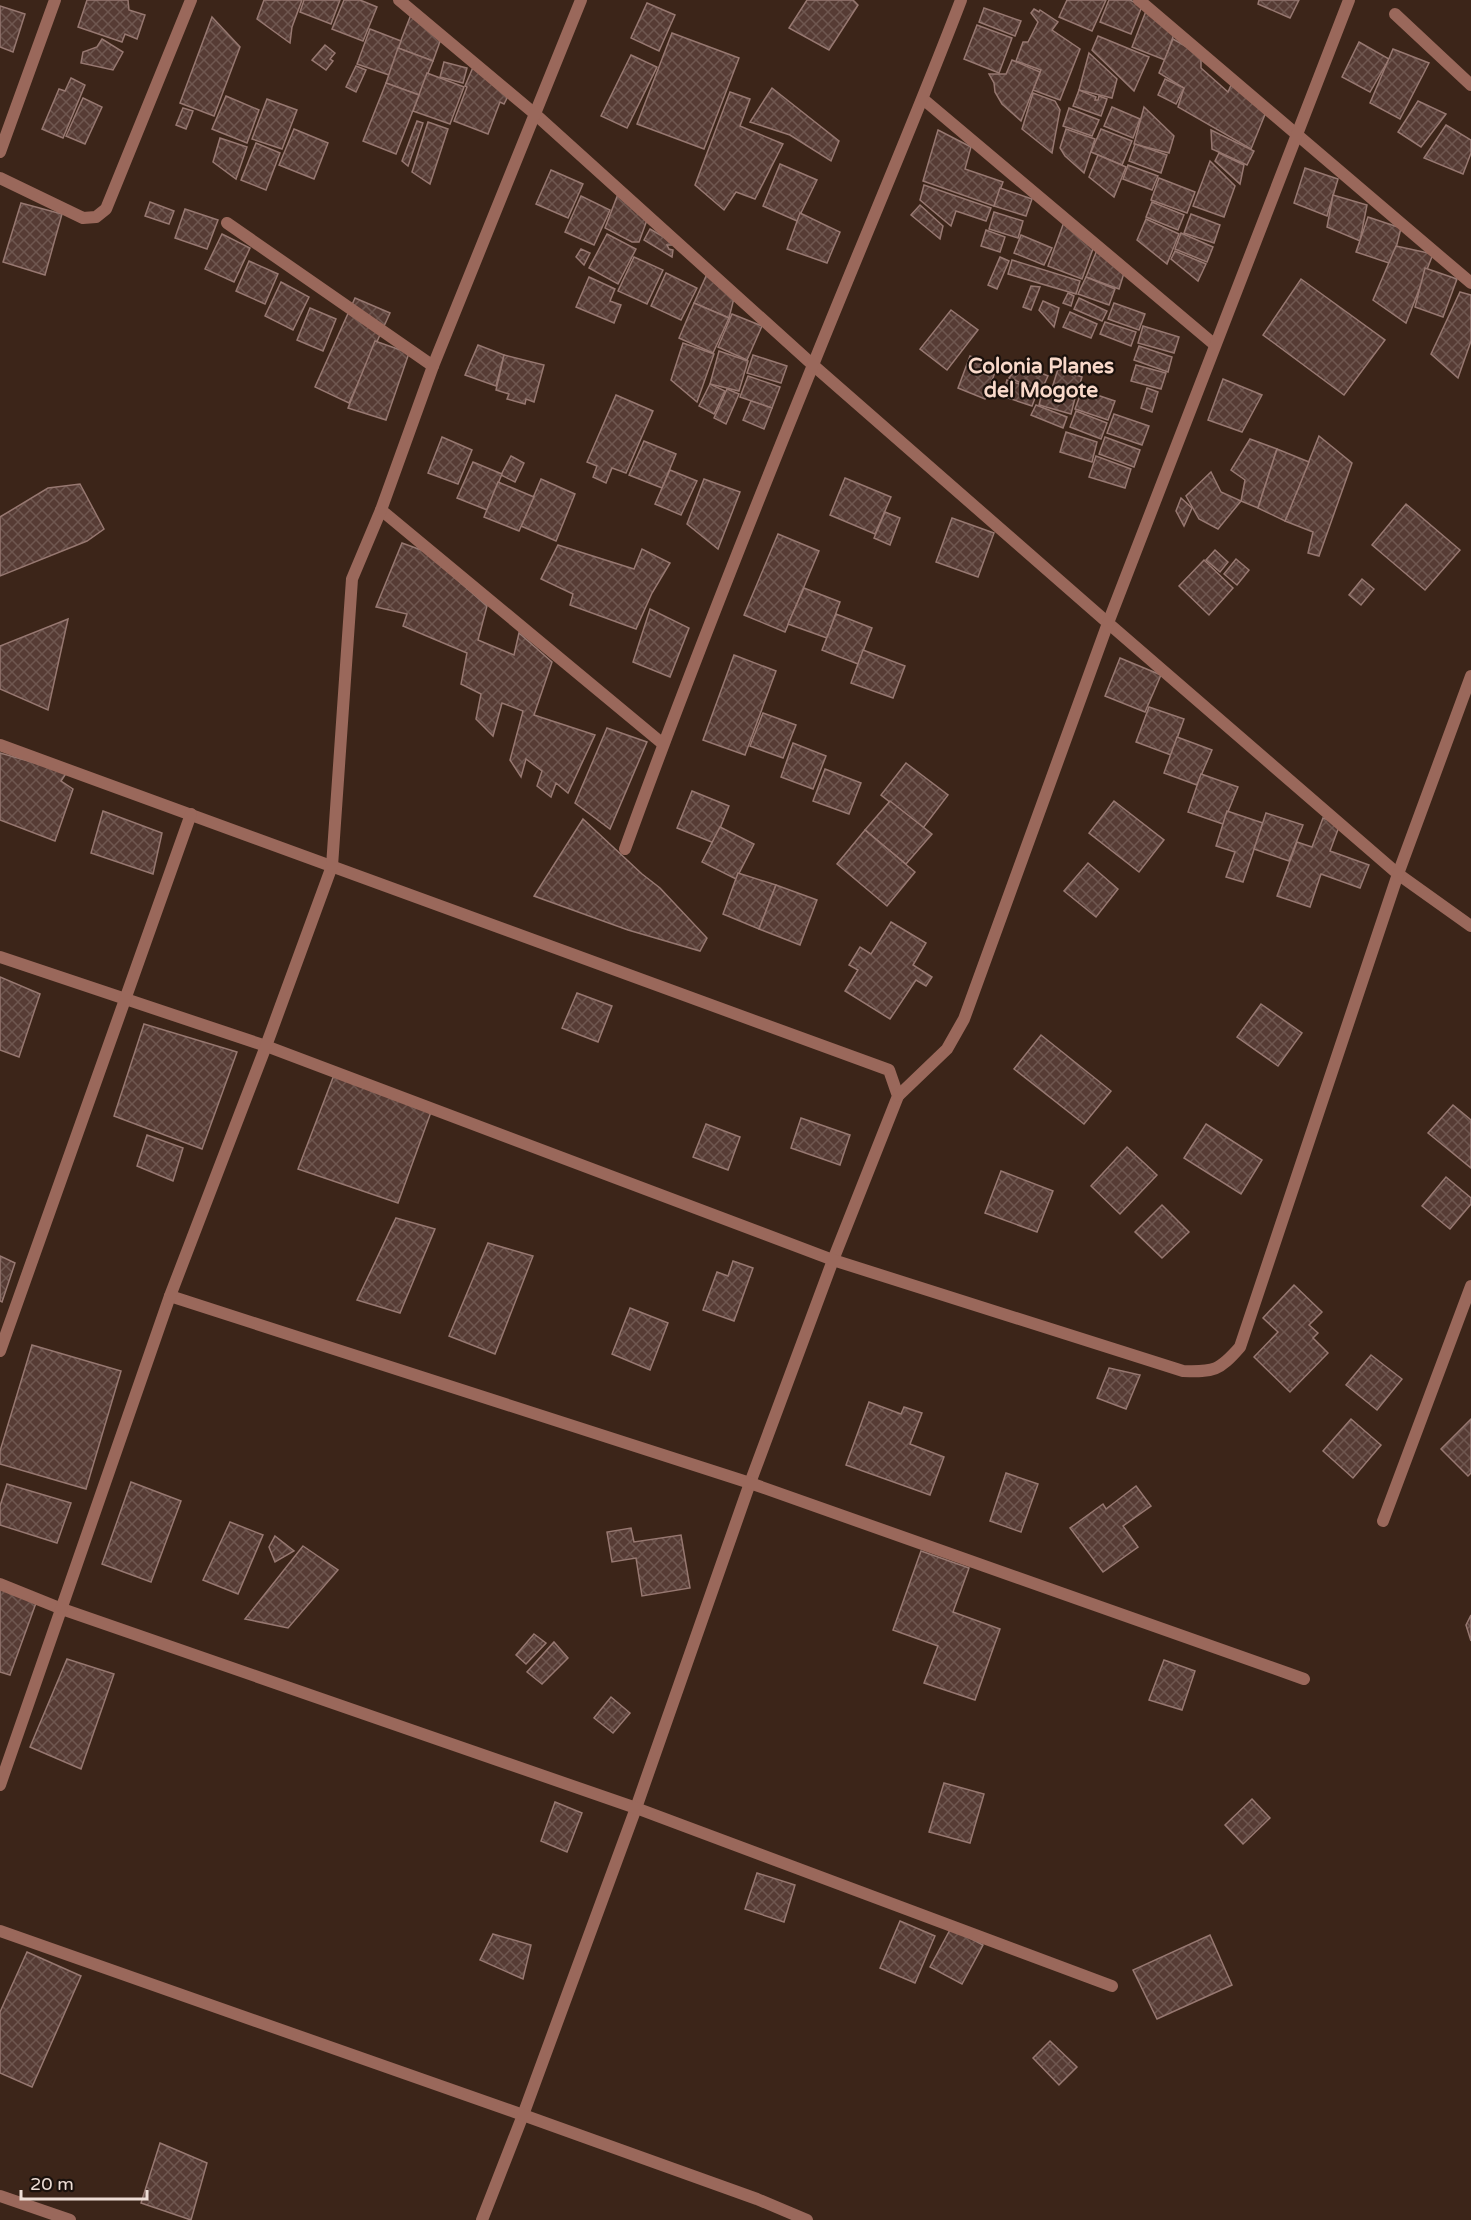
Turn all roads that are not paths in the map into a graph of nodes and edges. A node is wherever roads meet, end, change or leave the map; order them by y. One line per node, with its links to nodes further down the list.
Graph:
1 (55, 0): 13 (street)
2 (190, 0): 14 (street)
3 (399, 0): 11 (street)
4 (581, 0): 11 (street)
5 (961, 0): 10 (street)
6 (1139, 0): 12 (street)
7 (1349, 0): 12 (street)
8 (1395, 14): 9 (street)
9 (1471, 85)
10 (923, 99): 17 (street); 18 (street)
11 (535, 114): 18 (street); 19 (street)
12 (1296, 134): 16 (street); 17 (street)
13 (0, 152)
14 (0, 178)
15 (227, 223): 19 (street)
16 (1471, 283)
17 (1215, 345): 21 (street)
18 (813, 365): 21 (street); 23 (street)
19 (433, 366): 20 (street)
20 (381, 510): 23 (street); 27 (street)
21 (1107, 623): 28 (street); 33 (street)
22 (1471, 676): 28 (street)
23 (663, 744): 26 (street)
24 (0, 745): 25 (street)
25 (191, 814): 27 (street); 31 (street)
26 (625, 849)
27 (332, 866): 32 (street); 33 (street)
28 (1398, 874): 29 (street); 34 (street)
29 (1471, 926)
30 (0, 957): 31 (street)
31 (125, 1000): 32 (street); 37 (street)
32 (266, 1046): 34 (street); 36 (street)
33 (898, 1096): 34 (street)
34 (833, 1260): 38 (street)
35 (1471, 1286): 39 (street)
36 (170, 1296): 38 (street); 41 (street)
37 (0, 1351)
38 (750, 1483): 42 (street); 44 (street)
39 (1383, 1521)
40 (0, 1584): 41 (street)
41 (62, 1609): 43 (street); 44 (street)
42 (1304, 1679)
43 (0, 1785)
44 (636, 1808): 46 (street); 47 (street)
45 (0, 1931): 47 (street)
46 (1112, 1986)
47 (524, 2115): 50 (street); 51 (street)
48 (0, 2196): 49 (street)
49 (70, 2220)
50 (482, 2220)
51 (807, 2220)

